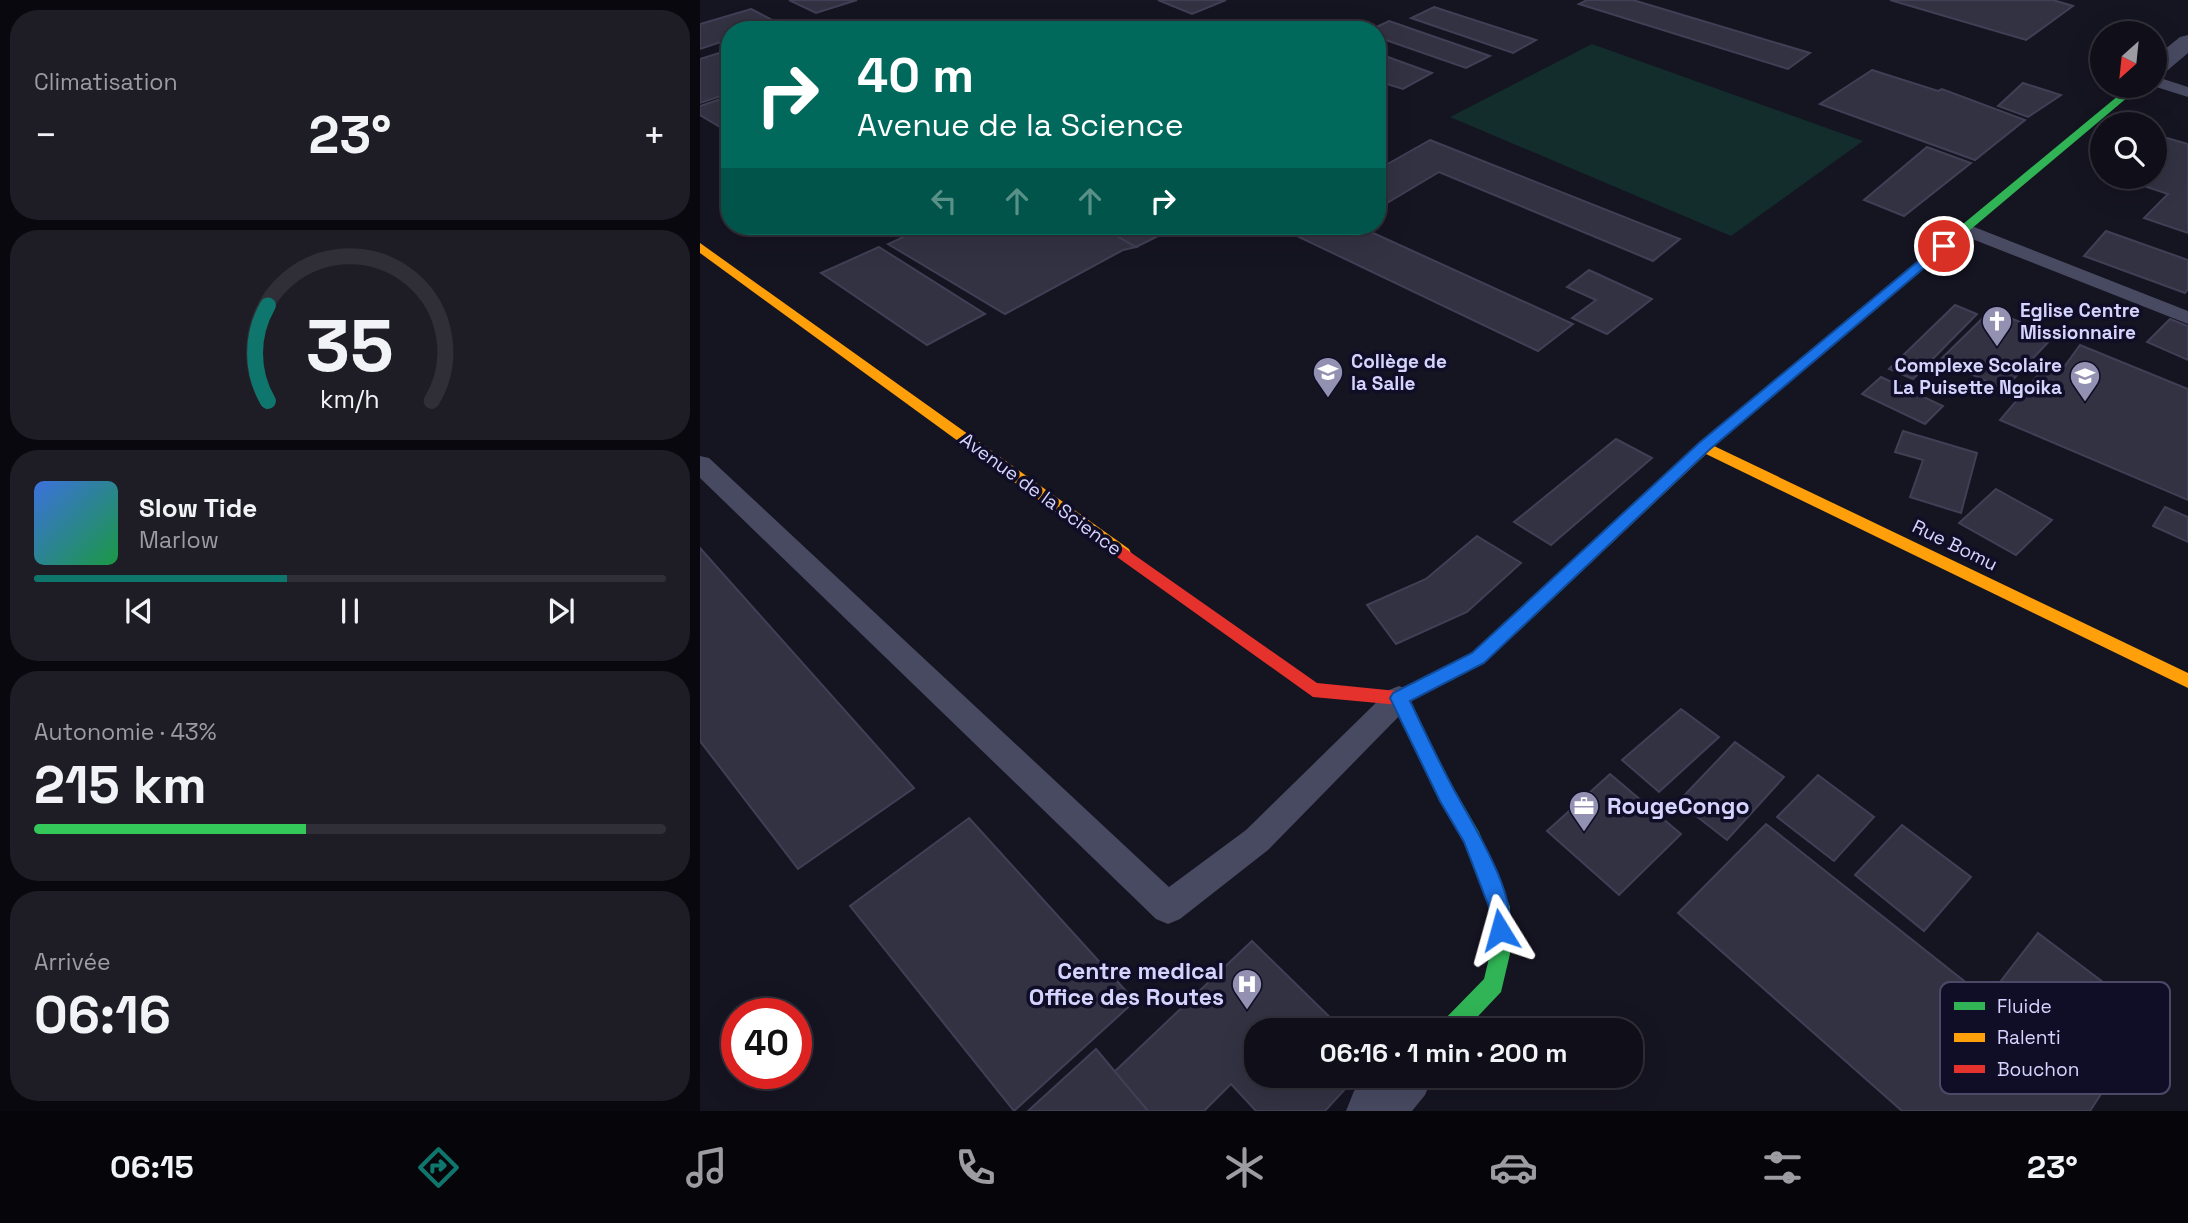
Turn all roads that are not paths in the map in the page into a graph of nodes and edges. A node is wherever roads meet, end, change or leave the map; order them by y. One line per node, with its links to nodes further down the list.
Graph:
1 (2188, 42): 2 (street)
2 (2167, 59)
3 (2167, 85): 4 (lane)
4 (2188, 92)
5 (2122, 98): 6 (street)
6 (1964, 229): 8 (lane); 9 (street)
7 (700, 247): 12 (street, Avenue de la Science)
8 (2188, 318)
9 (1704, 447): 11 (street, Rue Bomu); 12 (street)
10 (700, 464): 12 (lane)
11 (2188, 681)
12 (1399, 698): 13 (street)
13 (1461, 1018)

